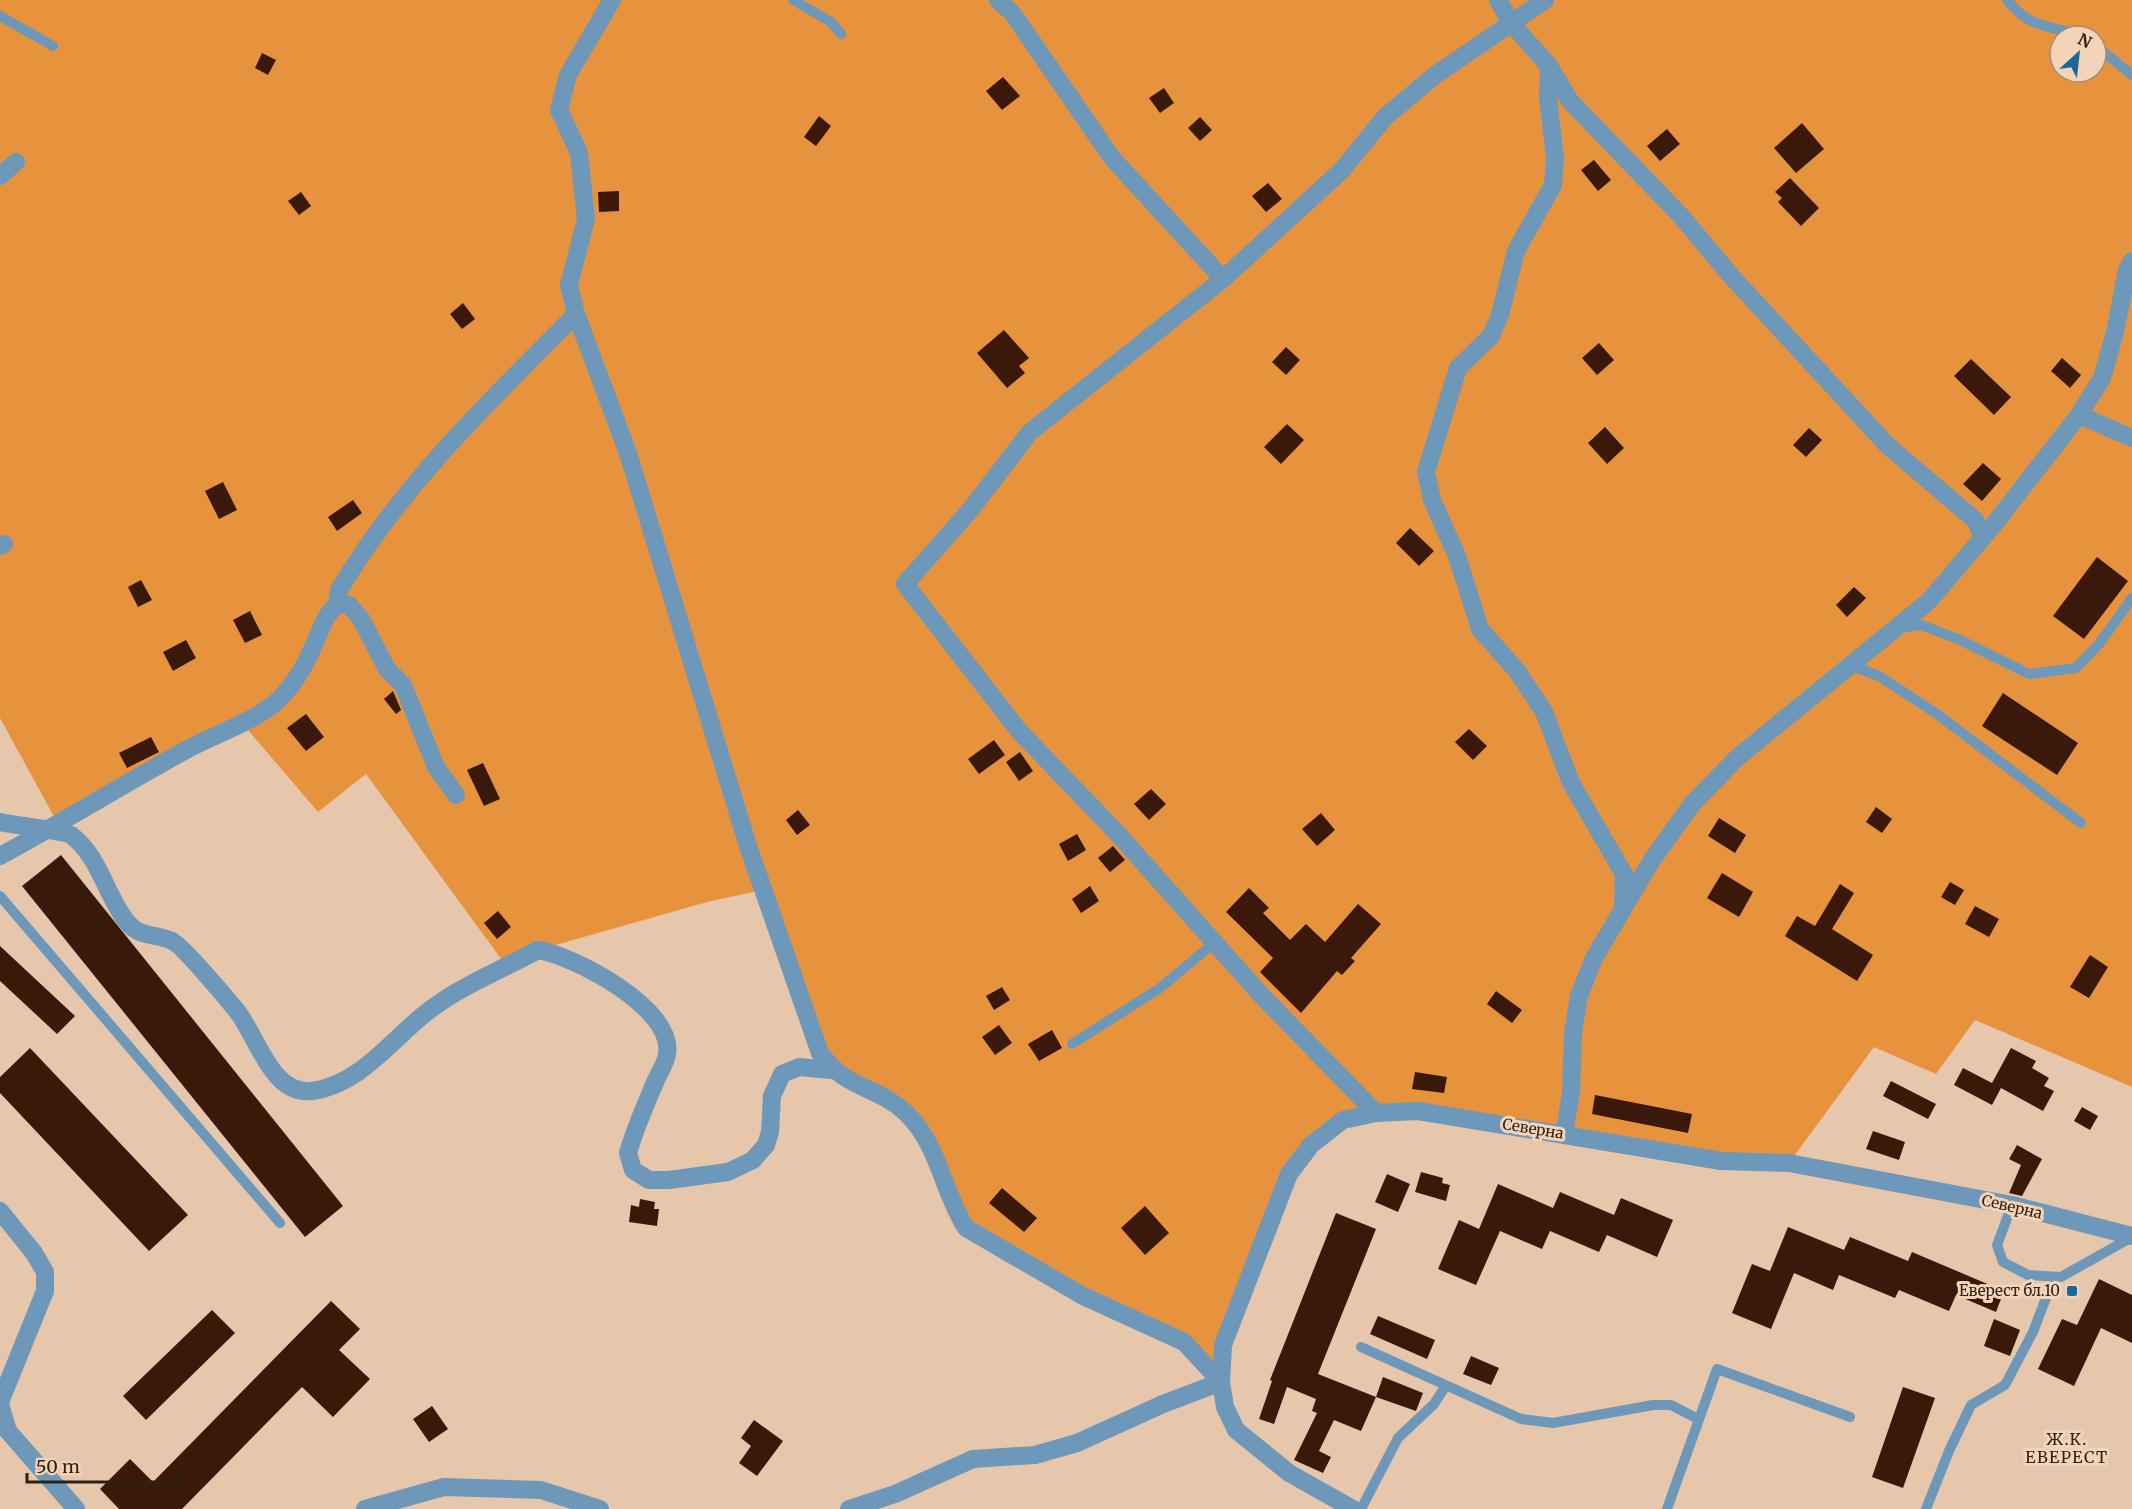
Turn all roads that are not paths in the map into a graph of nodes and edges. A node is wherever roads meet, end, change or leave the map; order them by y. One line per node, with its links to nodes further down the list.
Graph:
1 (612, 0): 19 (street)
2 (793, 0): 10 (lane)
3 (998, 0): 18 (street)
4 (1498, 0): 8 (street)
5 (1545, 0): 8 (street)
6 (2007, 0): 9 (lane)
7 (0, 16): 11 (lane)
8 (1511, 23): 13 (street); 18 (street)
9 (2048, 28)
10 (841, 34)
11 (52, 46)
12 (2108, 56): 14 (lane)
13 (1549, 66): 22 (street); 33 (street)
14 (2132, 75)
15 (16, 162): 16 (street)
16 (0, 176)
17 (2132, 261): 20 (street)
18 (1223, 279): 34 (street)
19 (576, 314): 24 (street); 36 (street)
20 (2079, 415): 21 (street); 22 (street)
21 (2132, 438)
22 (1983, 537): 25 (street)
23 (2132, 598): 25 (lane)
24 (337, 604): 27 (street); 30 (street)
25 (1896, 628): 26 (street)
26 (1852, 666): 29 (lane); 33 (street)
27 (456, 795)
28 (0, 822): 30 (street)
29 (2080, 823)
30 (46, 831): 31 (street); 36 (street)
31 (0, 856)
32 (0, 896): 41 (lane)
33 (1623, 909): 38 (street)
34 (1214, 943): 35 (lane); 37 (street)
35 (1072, 1044)
36 (832, 1070): 45 (street)
37 (1376, 1113): 38 (street, Северна); 45 (street, Северна)
38 (1564, 1134): 39 (street, Северна)
39 (2012, 1205): 42 (street, Северна); 43 (lane)
40 (0, 1211): 47 (street)
41 (280, 1223)
42 (2132, 1237): 43 (lane)
43 (2054, 1277): 57 (lane)
44 (1361, 1347): 46 (lane)
45 (1221, 1382): 53 (street); 54 (street, Северна)
46 (1445, 1387): 49 (lane); 55 (lane)
47 (0, 1403): 50 (street)
48 (1850, 1417): 49 (lane)
49 (1698, 1419): 56 (lane)
50 (76, 1509)
51 (365, 1509): 52 (street)
52 (600, 1509)
53 (849, 1509)
54 (1353, 1509)
55 (1361, 1509)
56 (1667, 1509)
57 (1926, 1509)

